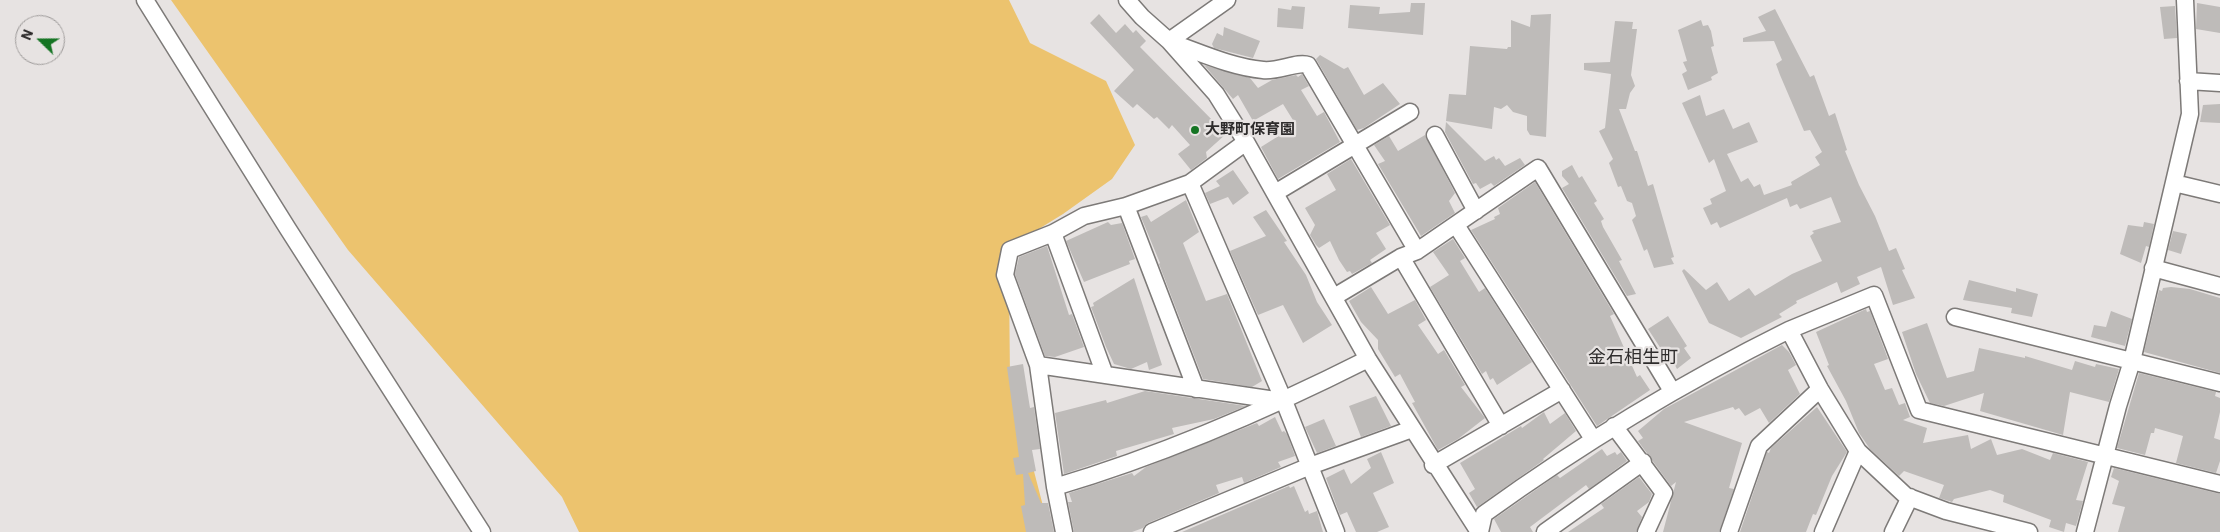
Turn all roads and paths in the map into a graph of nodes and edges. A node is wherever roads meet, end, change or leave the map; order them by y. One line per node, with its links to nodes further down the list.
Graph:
1 (145, 0): 49 (street)
2 (1128, 0): 5 (street)
3 (2185, 0): 6 (street)
4 (1214, 3): 5 (street)
5 (1169, 41): 10 (street); 11 (street)
6 (2188, 82): 7 (street); 13 (street)
7 (2220, 83)
8 (1410, 112): 11 (street)
9 (1435, 135): 17 (street)
10 (1246, 142): 12 (street); 14 (street)
11 (1354, 146): 14 (street); 20 (street)
12 (1190, 183): 16 (street); 36 (street)
13 (2174, 183): 15 (street); 22 (street)
14 (1275, 193): 24 (street)
15 (2220, 194)
16 (1126, 206): 19 (street); 32 (street)
17 (1476, 211): 18 (street); 35 (street)
18 (1456, 225): 20 (street); 34 (street)
19 (1053, 233): 29 (street); 30 (street)
20 (1418, 251): 21 (street)
21 (1401, 257): 24 (street); 37 (street)
22 (2153, 268): 23 (street); 28 (street)
23 (2220, 286)
24 (1334, 297): 27 (street)
25 (1955, 317): 28 (street)
26 (1790, 330): 33 (street); 35 (street); 42 (street)
27 (1368, 359): 36 (street); 39 (street)
28 (2132, 361): 31 (street); 42 (street)
29 (1038, 365): 30 (street); 47 (street)
30 (1105, 375): 32 (street)
31 (2220, 383)
32 (1196, 389): 36 (street)
33 (1820, 389): 41 (street); 56 (street)
34 (1562, 390): 37 (street); 40 (street)
35 (1672, 391): 38 (street)
36 (1284, 401): 45 (street); 47 (street)
37 (1501, 426): 44 (street)
38 (1614, 426): 40 (street); 43 (street)
39 (1412, 429): 44 (street); 45 (street)
40 (1593, 439): 53 (street)
41 (1858, 451): 48 (street); 57 (street)
42 (2104, 457): 46 (street); 60 (street)
43 (1643, 462): 54 (street); 55 (street)
44 (1434, 465): 53 (street)
45 (1310, 466): 51 (street); 52 (street)
46 (2220, 484)
47 (1055, 487): 50 (street)
48 (1910, 498): 58 (street); 59 (street)
49 (482, 532)
50 (1064, 532)
51 (1152, 532)
52 (1336, 532)
53 (1479, 532)
54 (1545, 532)
55 (1646, 532)
56 (1729, 532)
57 (1823, 532)
58 (1893, 532)
59 (2029, 532)
60 (2086, 532)

